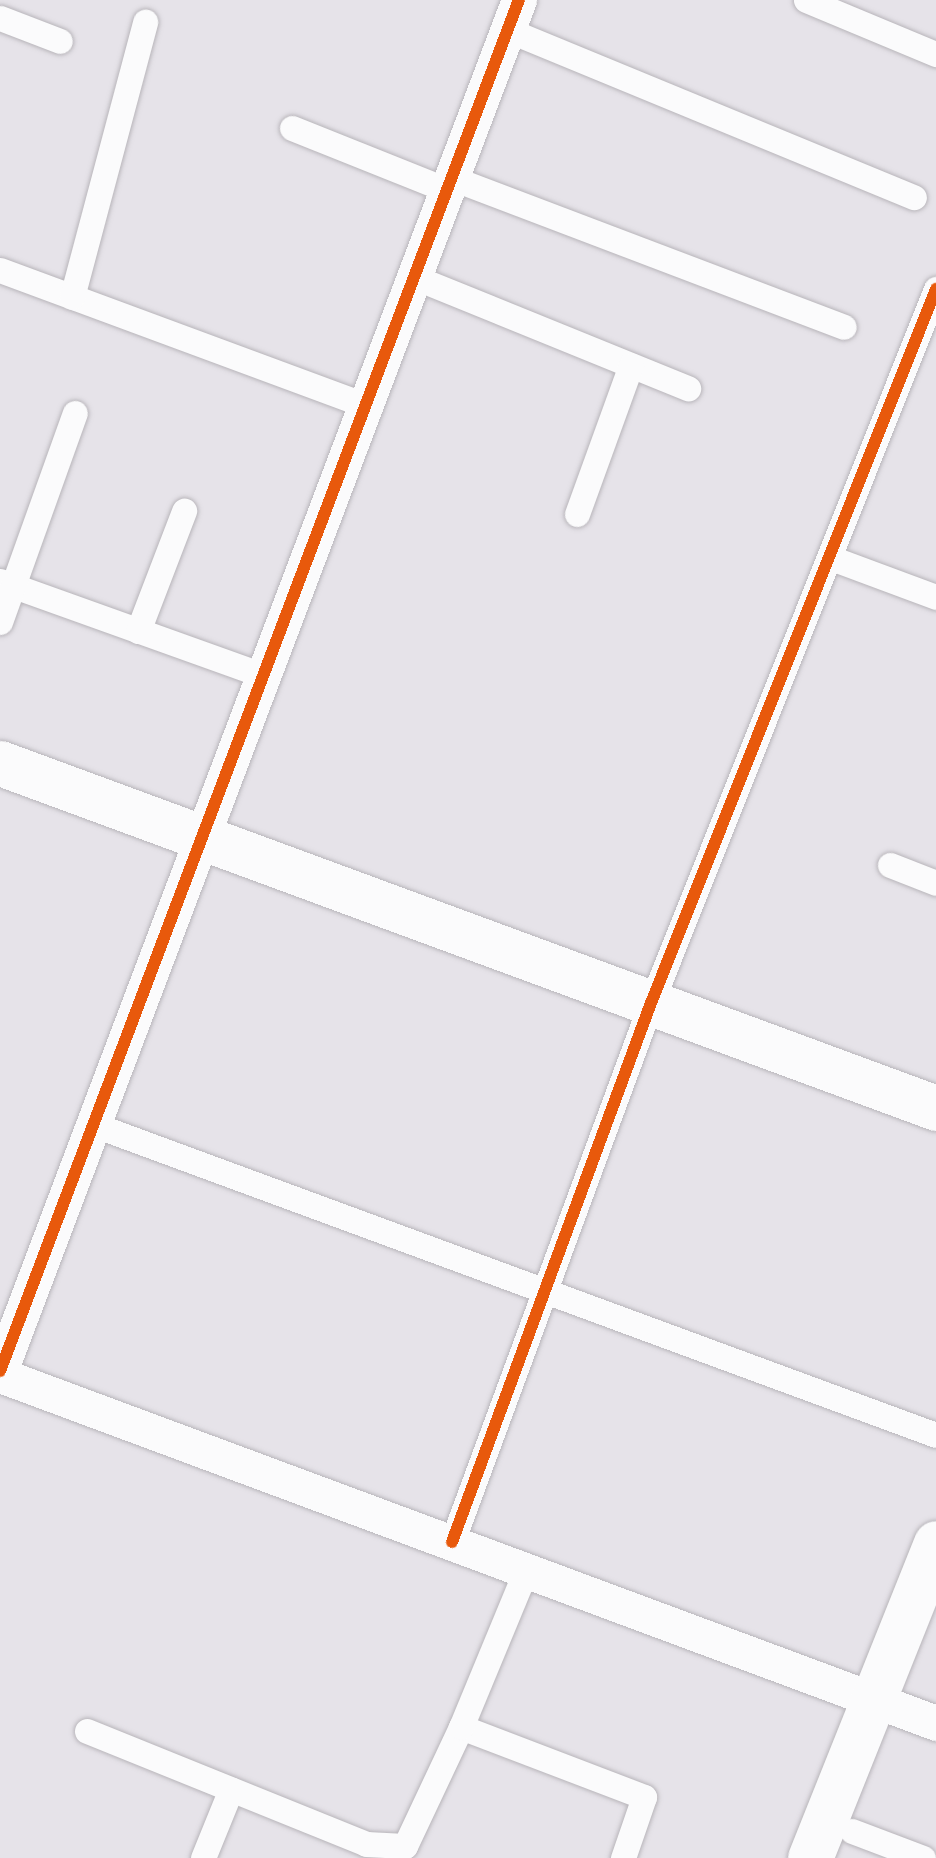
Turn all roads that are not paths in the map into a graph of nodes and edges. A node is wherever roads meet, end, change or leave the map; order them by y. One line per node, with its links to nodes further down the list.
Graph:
1 (806, 0): 6 (street)
2 (514, 15): 8 (street); 9 (street)
3 (0, 18): 5 (street)
4 (145, 22): 13 (street)
5 (60, 41)
6 (936, 54)
7 (292, 128): 8 (street)
8 (449, 184): 11 (street); 14 (street)
9 (914, 197)
10 (0, 270): 13 (street)
11 (414, 277): 15 (street); 17 (street)
12 (936, 289): 21 (street)
13 (72, 297): 17 (street)
14 (844, 327)
15 (631, 365): 16 (street); 20 (street)
16 (688, 388)
17 (365, 406): 26 (street)
18 (75, 412): 22 (street)
19 (184, 511): 25 (street)
20 (577, 514)
21 (831, 558): 23 (street); 32 (street)
22 (6, 584): 24 (street); 25 (street)
23 (936, 597)
24 (0, 622)
25 (138, 631): 26 (street)
26 (262, 676): 29 (street)
27 (0, 763): 29 (highway)
28 (0, 795): 29 (highway)
29 (195, 851): 32 (highway); 34 (street)
30 (890, 865): 31 (street)
31 (936, 882)
32 (646, 1017): 33 (highway); 35 (highway); 36 (street)
33 (936, 1108)
34 (92, 1124): 36 (street); 37 (street)
35 (936, 1135)
36 (544, 1288): 38 (street); 39 (street)
37 (0, 1373): 39 (street)
38 (936, 1435)
39 (452, 1542): 41 (street)
40 (936, 1543): 43 (highway)
41 (526, 1570): 43 (street); 44 (street)
42 (936, 1619): 43 (highway)
43 (903, 1711): 47 (highway); 50 (highway)
44 (462, 1727): 46 (street); 49 (street)
45 (86, 1731): 46 (street)
46 (231, 1789): 48 (street)
47 (847, 1844): 51 (street)
48 (203, 1858)
49 (623, 1858)
50 (810, 1858)
51 (924, 1858)

